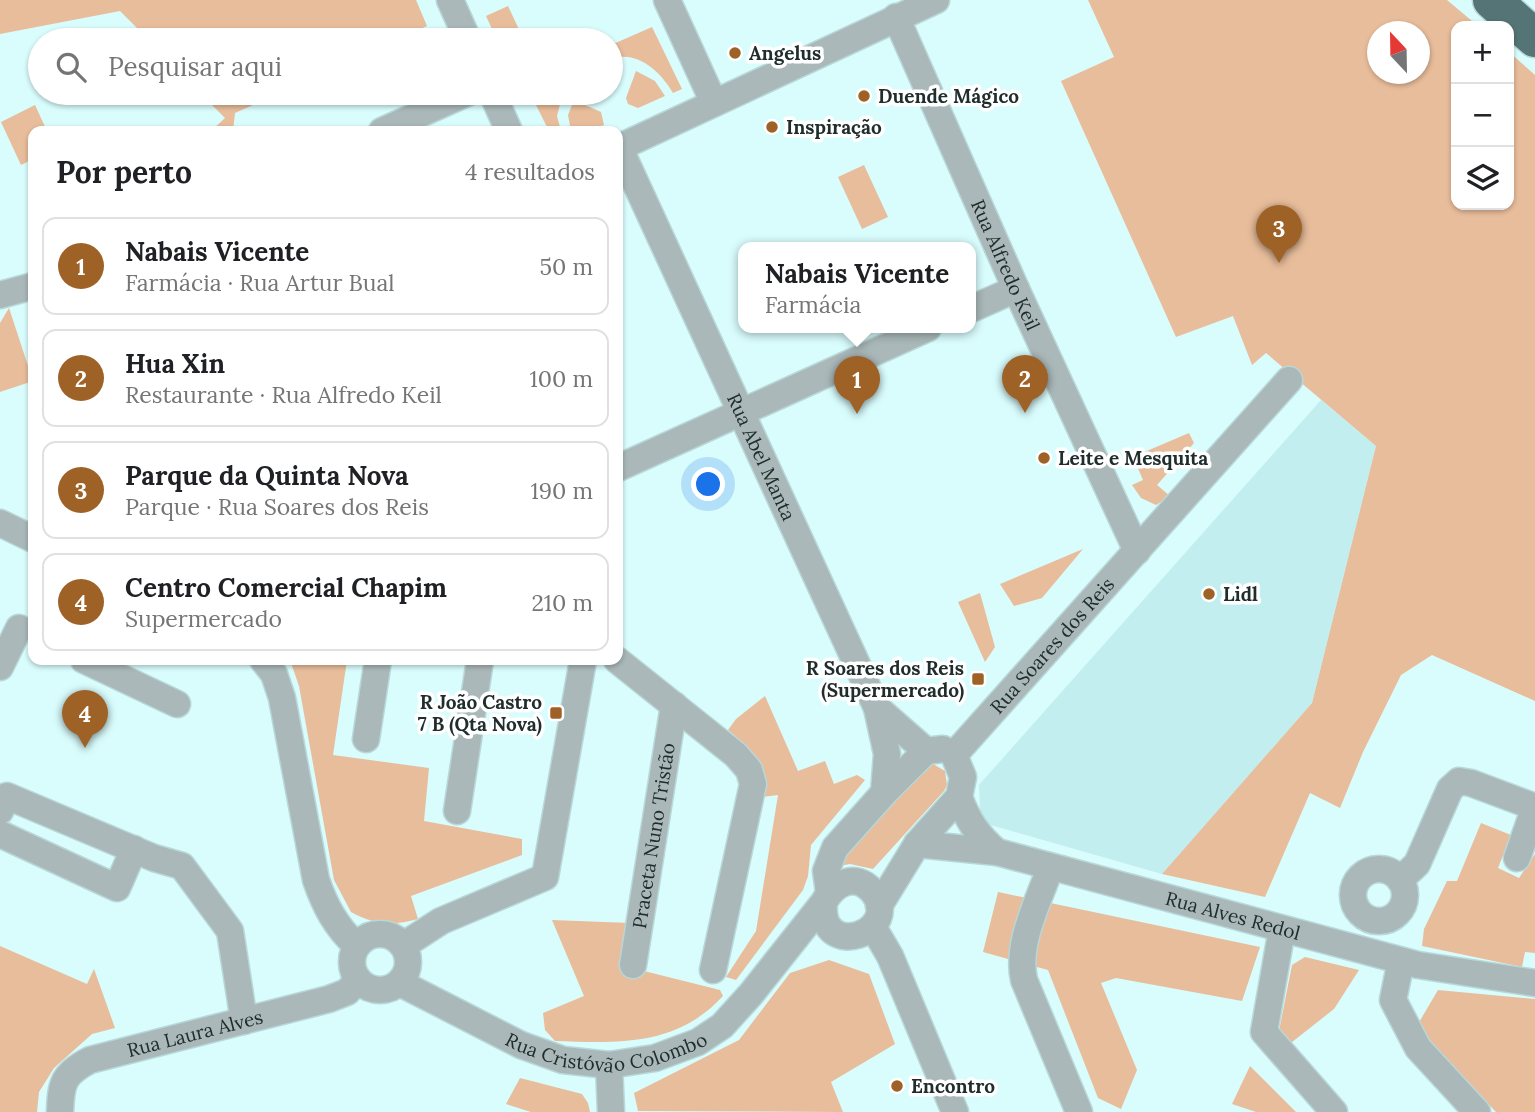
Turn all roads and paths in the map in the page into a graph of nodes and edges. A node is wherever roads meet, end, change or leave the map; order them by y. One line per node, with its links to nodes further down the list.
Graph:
1 (450, 0): 8 (street)
2 (936, 0): 6 (street)
3 (1467, 0): 7 (highway)
4 (1492, 0): 9 (highway)
5 (677, 3): 12 (street)
6 (896, 17): 12 (street); 20 (street, Rua Alfredo Keil)
7 (1491, 21)
8 (463, 28)
9 (1535, 38)
10 (1514, 40): 11 (highway)
11 (1535, 59)
12 (714, 103): 17 (street)
13 (440, 105): 15 (street)
14 (497, 105): 16 (street)
15 (393, 126)
16 (507, 126)
17 (623, 145)
18 (623, 158): 25 (street, Rua Abel Manta)
19 (28, 288): 21 (street)
20 (1016, 289): 22 (street); 29 (street, Rua Alfredo Keil)
21 (0, 295)
22 (976, 307)
23 (917, 333): 25 (street)
24 (1289, 380): 29 (street, Rua Soares dos Reis)
25 (742, 412): 26 (street); 40 (street, Rua Abel Manta)
26 (623, 466)
27 (0, 523): 28 (street)
28 (28, 537)
29 (1137, 551): 43 (street, Rua Soares dos Reis)
30 (17, 627): 37 (street)
31 (95, 665): 38 (street)
32 (267, 665): 60 (street)
33 (377, 665): 41 (street)
34 (479, 665): 48 (street)
35 (582, 665): 61 (street)
36 (623, 665): 39 (street)
37 (0, 667)
38 (177, 704)
39 (674, 705): 64 (street, Praceta Nuno Tristão); 65 (street)
40 (877, 708): 42 (street, Rua Abel Manta); 44 (street)
41 (366, 739)
42 (926, 751): 43 (street); 44 (street)
43 (954, 755): 45 (street)
44 (884, 793): 56 (street)
45 (959, 797): 50 (street); 52 (street, Rua Alves Redol)
46 (1535, 807): 53 (street); 55 (street)
47 (0, 811): 51 (street)
48 (457, 811)
49 (0, 834): 51 (street)
50 (917, 844): 52 (street); 57 (street)
51 (134, 849): 69 (street)
52 (997, 852): 54 (street, Rua Alves Redol)
53 (1517, 858)
54 (1050, 868): 58 (street, Rua Alves Redol); 74 (street)
55 (1400, 880)
56 (827, 897): 57 (street); 59 (street); 62 (street, Rua Cristóvão Colombo)
57 (876, 916): 59 (street); 73 (street)
58 (1282, 929): 63 (street, Rua Alves Redol); 75 (street)
59 (834, 932): 62 (street)
60 (356, 945): 61 (street); 66 (street)
61 (404, 945): 67 (street)
62 (787, 949): 70 (street, Rua Cristóvão Colombo)
63 (1401, 961): 68 (street, Rua Alves Redol); 76 (street)
64 (633, 965)
65 (713, 970)
66 (358, 980): 67 (street); 69 (street, Rua Laura Alves)
67 (400, 983): 70 (street, Rua Cristóvão Colombo)
68 (1535, 983)
69 (244, 1021): 71 (street, Rua Laura Alves)
70 (610, 1065): 72 (street)
71 (60, 1112)
72 (611, 1112)
73 (955, 1112)
74 (1079, 1112)
75 (1334, 1112)
76 (1477, 1112)

